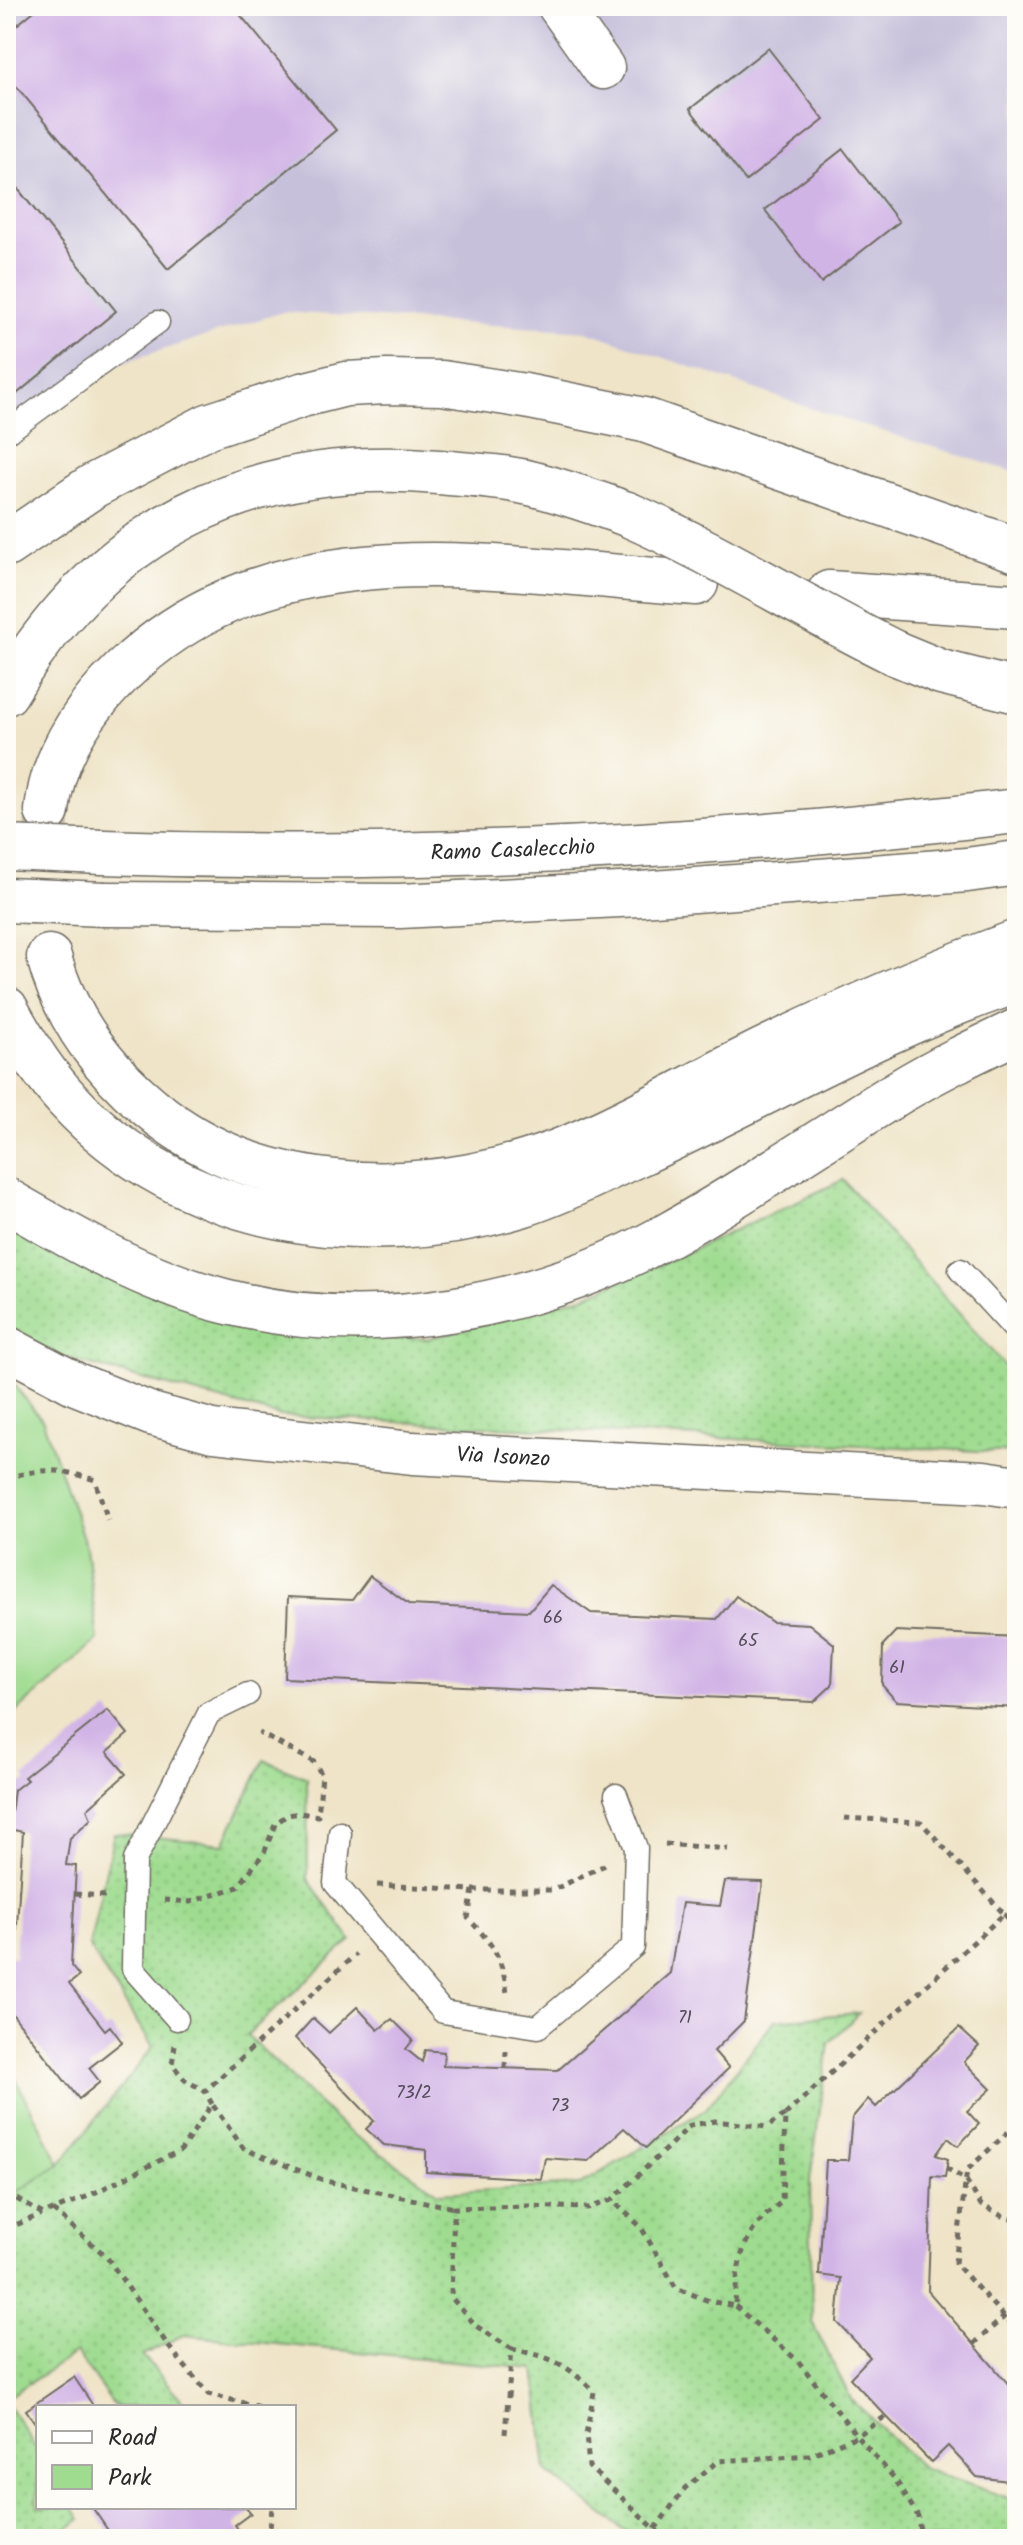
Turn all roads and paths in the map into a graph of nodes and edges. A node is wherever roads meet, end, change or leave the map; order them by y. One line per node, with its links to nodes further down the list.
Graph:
1 (559, 6): 2 (street)
2 (603, 68)
3 (158, 322): 4 (lane)
4 (6, 433)
5 (6, 545): 6 (highway)
6 (1017, 550)
7 (696, 583): 12 (highway)
8 (829, 593): 9 (highway)
9 (1017, 606)
10 (1017, 691): 11 (highway, bridge)
11 (6, 693)
12 (47, 811)
13 (1017, 811): 14 (highway, Ramo Casalecchio, bridge)
14 (6, 848)
15 (1017, 863): 16 (highway, bridge)
16 (6, 900)
17 (1017, 942): 18 (highway)
18 (49, 957)
19 (1017, 981): 20 (highway)
20 (6, 1009)
21 (1017, 1031): 22 (highway)
22 (6, 1200)
23 (960, 1270): 24 (lane)
24 (1017, 1332)
25 (6, 1347): 27 (street, Via Isonzo)
26 (6, 1478): 28 (path)
27 (1017, 1487)
28 (108, 1520)
29 (248, 1694): 43 (lane)
30 (259, 1733): 32 (path)
31 (616, 1795): 36 (lane)
32 (318, 1816): 34 (path); 43 (path)
33 (843, 1818): 44 (path)
34 (317, 1829)
35 (340, 1833): 38 (lane)
36 (636, 1848): 37 (path); 41 (path); 48 (lane)
37 (728, 1849)
38 (335, 1883): 41 (path); 46 (lane)
39 (6, 1889): 40 (path)
40 (19, 1890)
41 (473, 1890): 48 (path)
42 (75, 1894): 43 (path)
43 (135, 1898): 47 (lane)
44 (1004, 1914): 45 (path); 52 (path)
45 (1017, 1927)
46 (377, 1934): 48 (lane); 50 (path)
47 (177, 2019): 50 (path)
48 (507, 2022): 49 (path)
49 (505, 2068)
50 (205, 2091): 51 (path)
51 (212, 2104): 58 (path); 59 (path)
52 (785, 2115): 57 (path); 64 (path)
53 (1017, 2124): 55 (path)
54 (946, 2168): 55 (path)
55 (966, 2180): 61 (path); 65 (path)
56 (6, 2193): 60 (path)
57 (612, 2200): 58 (path); 64 (path)
58 (454, 2208): 68 (path)
59 (53, 2210): 60 (path); 69 (path)
60 (43, 2214): 62 (path)
61 (1017, 2220)
62 (6, 2229)
63 (1017, 2305): 65 (path)
64 (735, 2306): 72 (path)
65 (1005, 2318): 66 (path); 67 (path)
66 (1017, 2331)
67 (974, 2344)
68 (512, 2349): 71 (path); 74 (path)
69 (252, 2405)
70 (886, 2416): 72 (path)
71 (505, 2434)
72 (857, 2436): 74 (path); 77 (path)
73 (272, 2509): 75 (path)
74 (655, 2529): 76 (path)
75 (269, 2539)
76 (659, 2539)
77 (921, 2539)

